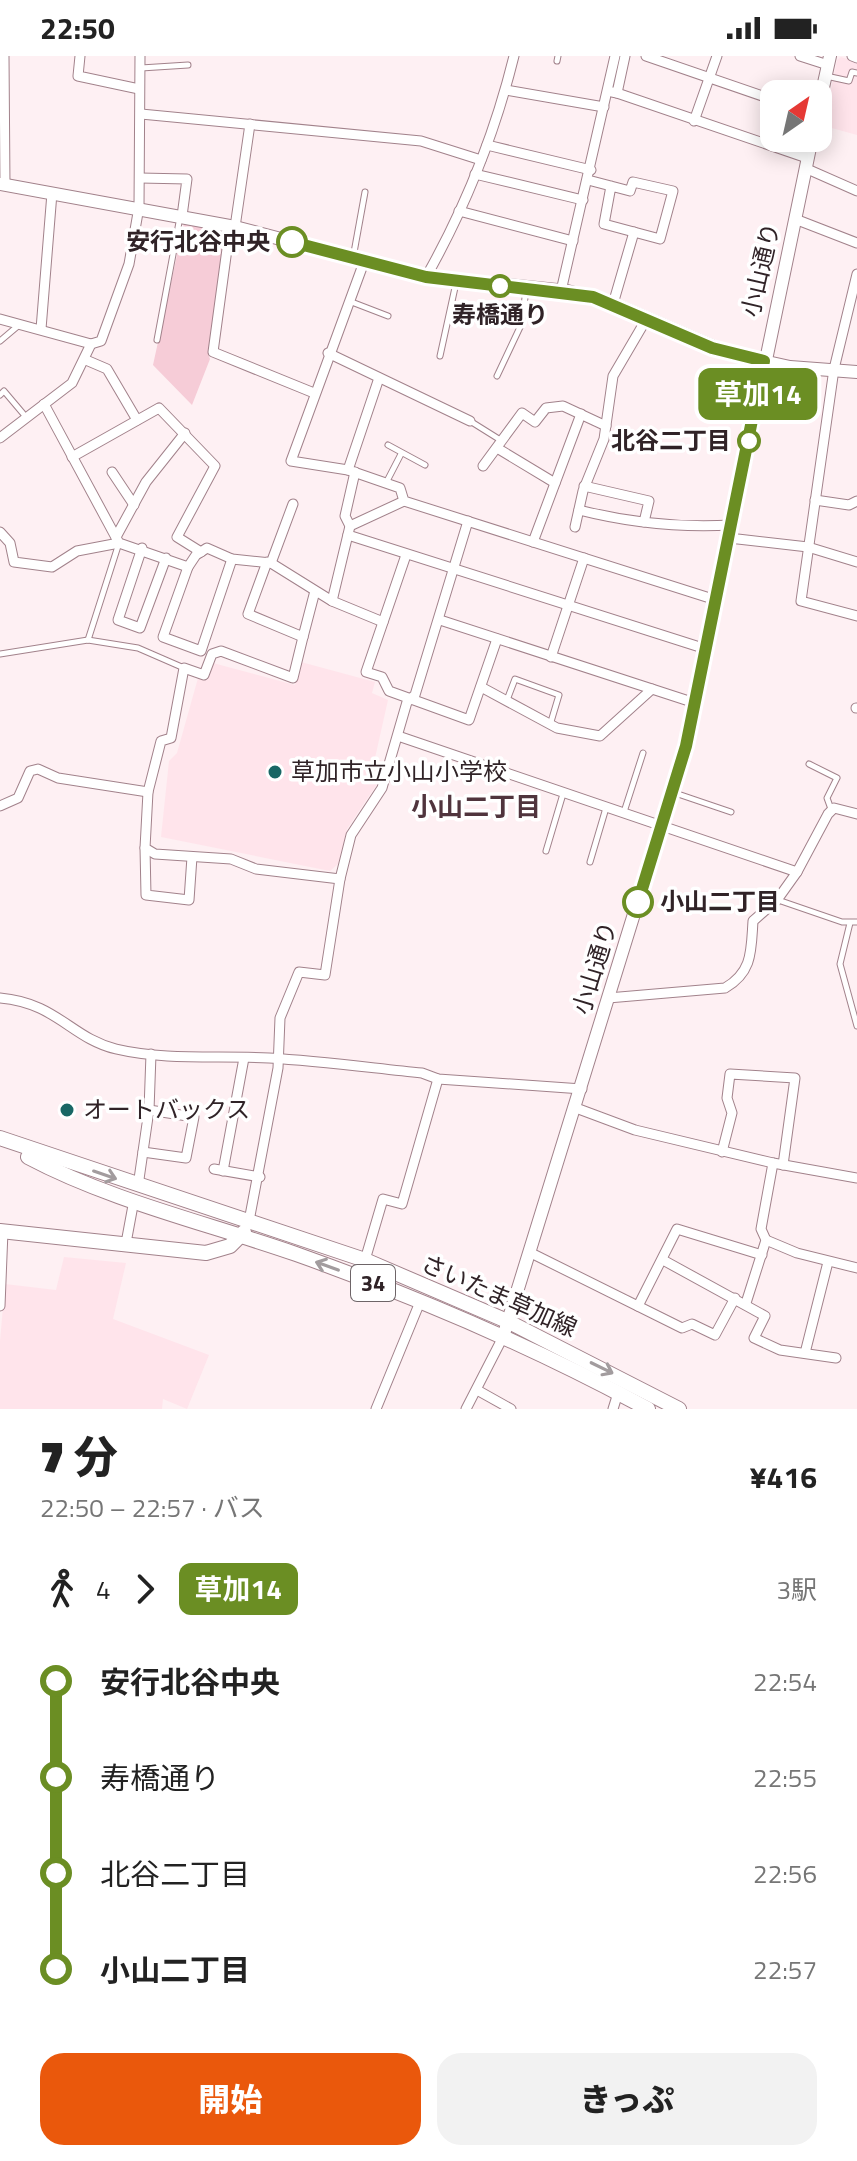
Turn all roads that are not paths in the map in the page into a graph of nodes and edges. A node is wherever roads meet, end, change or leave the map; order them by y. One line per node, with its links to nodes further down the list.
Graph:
1 (4, 56): 29 (street)
2 (80, 56): 15 (street)
3 (140, 56): 12 (street)
4 (514, 56): 16 (street)
5 (615, 56): 18 (street)
6 (625, 56): 20 (street)
7 (646, 56): 14 (street)
8 (717, 56): 14 (street)
9 (800, 56): 11 (street)
10 (188, 65): 12 (lane)
11 (828, 65): 13 (lane)
12 (140, 68): 15 (street)
13 (857, 73)
14 (709, 78): 17 (street); 20 (street)
15 (139, 89): 19 (street)
16 (506, 90): 18 (street); 22 (street)
17 (760, 95)
18 (604, 107): 27 (street)
19 (141, 114): 21 (street); 28 (street)
20 (694, 121): 25 (street)
21 (250, 124): 24 (street); 39 (street)
22 (487, 145): 24 (street); 27 (street)
23 (809, 152): 25 (street, 小山通り)
24 (481, 160): 26 (street)
25 (806, 163): 31 (street); 38 (street, 小山通り)
26 (475, 174): 34 (street); 36 (street)
27 (589, 175): 30 (street); 34 (street)
28 (140, 178): 35 (street); 37 (street)
29 (3, 185): 33 (street)
30 (611, 186): 40 (street); 40 (street)
31 (857, 191)
32 (365, 192): 43 (lane)
33 (52, 193): 35 (street); 55 (street)
34 (583, 200): 41 (street)
35 (139, 207): 37 (street); 58 (street)
36 (459, 211): 41 (street); 45 (street)
37 (181, 216): 39 (street); 56 (lane)
38 (795, 219): 42 (street); 62 (street, 小山通り)
39 (232, 227): 43 (street); 67 (street)
40 (634, 232): 50 (street)
41 (573, 241): 48 (street)
42 (857, 243)
43 (358, 260): 45 (street); 49 (street)
44 (857, 274): 63 (street)
45 (426, 277): 46 (street)
46 (456, 282): 47 (street); 60 (lane)
47 (526, 289): 48 (street); 65 (lane)
48 (564, 291): 50 (street)
49 (348, 300): 51 (lane); 59 (street)
50 (613, 304): 52 (street)
51 (388, 316)
52 (647, 318): 62 (street); 75 (street)
53 (0, 319): 54 (street)
54 (20, 324): 55 (street); 57 (lane)
55 (41, 329): 58 (street)
56 (157, 340)
57 (0, 341)
58 (91, 344): 61 (street)
59 (328, 353): 66 (street); 67 (street)
60 (440, 356)
61 (86, 360): 69 (street); 72 (street)
62 (764, 361): 63 (street); 100 (street, 小山通り)
63 (834, 369): 64 (street); 90 (street)
64 (857, 372)
65 (497, 376)
66 (379, 378): 73 (street); 85 (street)
67 (314, 393): 85 (street)
68 (0, 395): 71 (lane)
69 (44, 404): 71 (street); 82 (street)
70 (581, 414): 75 (street); 79 (street); 88 (street)
71 (26, 417): 76 (street)
72 (137, 420): 77 (street); 82 (street)
73 (470, 421): 79 (lane)
74 (0, 425): 76 (lane)
75 (606, 426): 89 (street)
76 (13, 428): 78 (street)
77 (185, 433): 94 (street); 106 (street)
78 (0, 438)
79 (500, 444): 84 (street); 88 (street)
80 (388, 445): 81 (lane)
81 (401, 454): 83 (lane); 87 (lane)
82 (72, 457): 102 (street)
83 (425, 465)
84 (483, 466)
85 (351, 471): 87 (street); 99 (street)
86 (112, 472): 94 (street)
87 (386, 483): 91 (street)
88 (555, 483): 103 (street)
89 (584, 486): 95 (street); 97 (street)
90 (815, 500): 92 (street); 104 (street)
91 (404, 501): 96 (street); 99 (street)
92 (857, 501)
93 (293, 504): 112 (street)
94 (134, 505): 102 (street)
95 (579, 510): 97 (street); 98 (street)
96 (468, 521): 103 (street); 114 (street)
97 (644, 522): 100 (street)
98 (575, 527)
99 (349, 531): 107 (street); 117 (street)
100 (731, 531): 104 (street); 116 (street, 小山通り)
101 (0, 532): 102 (street)
102 (118, 540): 105 (street); 124 (lane)
103 (533, 542): 109 (street)
104 (808, 547): 111 (street); 119 (street)
105 (142, 548): 108 (street); 108 (street)
106 (201, 552): 110 (street); 113 (street)
107 (406, 555): 114 (street); 121 (street)
108 (166, 558): 113 (street)
109 (584, 558): 116 (street); 118 (street)
110 (232, 559): 112 (street); 126 (street)
111 (857, 562)
112 (269, 563): 115 (street); 122 (street)
113 (188, 567): 126 (street)
114 (454, 570): 118 (street); 120 (street)
115 (315, 591): 117 (street); 122 (street)
116 (716, 600): 125 (street, 小山通り)
117 (332, 601): 121 (street)
118 (568, 606): 125 (street); 129 (street)
119 (857, 616)
120 (440, 620): 123 (street); 133 (street)
121 (383, 622): 133 (street)
122 (303, 637): 127 (street)
123 (497, 639): 129 (street); 131 (street)
124 (88, 640): 128 (lane); 130 (lane)
125 (706, 649): 135 (street, 小山通り)
126 (201, 651): 127 (street)
127 (218, 652): 130 (street)
128 (0, 654)
129 (551, 657): 132 (street)
130 (184, 668): 140 (street)
131 (481, 687): 133 (street); 134 (street)
132 (652, 689): 135 (street); 136 (street)
133 (410, 699): 137 (street)
134 (507, 701): 136 (street); 136 (lane)
135 (695, 703): 141 (street, 小山通り)
136 (550, 725)
137 (398, 736): 142 (street); 155 (street)
138 (643, 753): 148 (lane)
139 (809, 764): 145 (lane)
140 (148, 792): 143 (street); 150 (street)
141 (674, 792): 147 (lane); 149 (street, 小山通り)
142 (564, 793): 144 (street); 151 (lane)
143 (0, 806)
144 (607, 807): 148 (street); 153 (lane)
145 (832, 810): 146 (street); 154 (street)
146 (855, 810)
147 (731, 812)
148 (624, 813): 149 (street)
149 (662, 827): 154 (street); 159 (street, 小山通り)
150 (145, 848): 152 (street); 152 (street)
151 (546, 851)
152 (192, 857): 155 (street)
153 (590, 862)
154 (797, 872): 156 (street)
155 (340, 879): 163 (street)
156 (777, 900): 157 (lane); 159 (street)
157 (853, 923): 160 (lane)
158 (0, 998): 161 (street)
159 (608, 998): 165 (street, 小山通り)
160 (857, 1026)
161 (151, 1054): 162 (street); 167 (street)
162 (244, 1058): 163 (street); 172 (street)
163 (278, 1059): 164 (street); 172 (street)
164 (438, 1079): 165 (street); 182 (street)
165 (582, 1089): 166 (street, 小山通り)
166 (576, 1108): 170 (street); 180 (street, 小山通り)
167 (149, 1110): 169 (street); 169 (street)
168 (2, 1140): 174 (main road, さいたま草加線 / 34)
169 (143, 1152): 174 (street)
170 (722, 1152): 171 (street); 171 (street)
171 (778, 1164): 173 (street); 178 (street)
172 (260, 1177): 175 (street)
173 (857, 1178)
174 (136, 1193): 175 (main road, さいたま草加線 / 34); 177 (main road, さいたま草加線 / 34); 179 (street)
175 (249, 1221): 177 (main road); 182 (main road, さいたま草加線 / 34)
176 (2, 1231): 179 (main road); 189 (street)
177 (241, 1236): 179 (main road); 187 (main road, さいたま草加線 / 34, one-way to 177)
178 (766, 1240): 181 (street); 184 (street)
179 (126, 1243)
180 (529, 1252): 190 (street); 191 (street, 小山通り)
181 (762, 1255): 183 (street); 188 (street)
182 (365, 1260): 191 (main road, さいたま草加線 / 34)
183 (663, 1260): 186 (street); 190 (street)
184 (828, 1262): 185 (street); 193 (street)
185 (857, 1268)
186 (735, 1298): 188 (street); 190 (street)
187 (420, 1302): 192 (main road, さいたま草加線 / 34); 197 (street)
188 (746, 1303): 193 (street)
189 (0, 1306)
190 (638, 1306)
191 (507, 1321): 192 (street, 小山通り); 202 (main road, さいたま草加線 / 34, one-way to 202)
192 (503, 1337): 195 (street); 196 (main road, さいたま草加線 / 34)
193 (805, 1353): 194 (street)
194 (836, 1358)
195 (477, 1390): 198 (street); 199 (street)
196 (618, 1393): 200 (street); 201 (main road, さいたま草加線 / 34)
197 (376, 1409)
198 (466, 1409)
199 (511, 1409)
200 (613, 1409)
201 (648, 1409)
202 (679, 1409)

